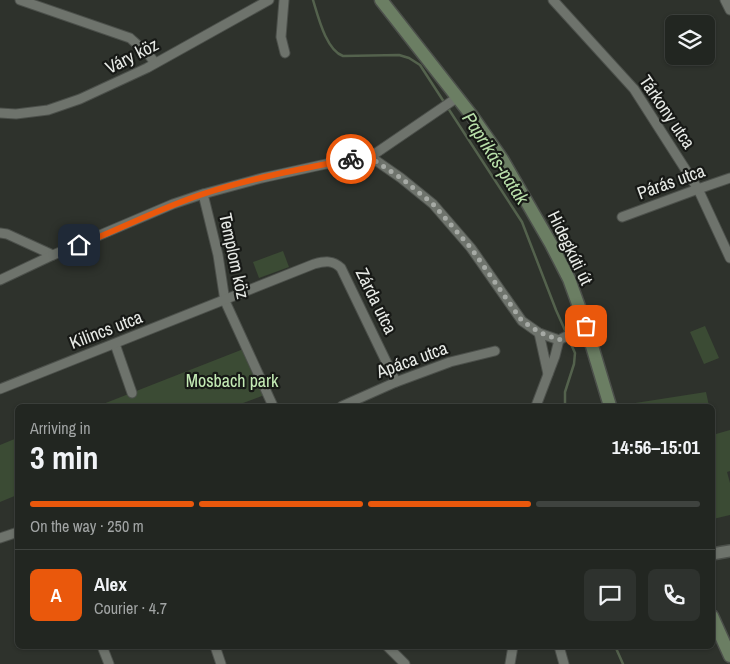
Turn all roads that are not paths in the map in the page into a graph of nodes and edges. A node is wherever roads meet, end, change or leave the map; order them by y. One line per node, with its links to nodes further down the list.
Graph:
1 (20, 0): 9 (street)
2 (268, 0): 9 (street, Váry köz)
3 (284, 0): 8 (street)
4 (381, 0): 10 (main road, Hidegkúti út)
5 (553, 0): 14 (street, Tárkony utca)
6 (725, 0): 7 (street)
7 (730, 10)
8 (285, 53)
9 (155, 64): 11 (street, Váry köz)
10 (455, 99): 12 (street); 22 (main road, Hidegkúti út)
11 (0, 113)
12 (368, 156): 15 (street); 23 (street)
13 (730, 178): 14 (street, Párás utca)
14 (698, 189): 16 (street, Párás utca); 19 (street, Tárkony utca)
15 (203, 194): 18 (street); 21 (street, Templom köz)
16 (622, 217)
17 (0, 233): 18 (street)
18 (53, 255): 20 (street)
19 (730, 258)
20 (0, 280)
21 (225, 300): 25 (street, Kilincs utca); 28 (street, Zárda utca); 31 (street, Templom köz)
22 (586, 326): 24 (street); 34 (main road, Hidegkúti út)
23 (539, 332): 24 (street); 27 (street)
24 (564, 336): 27 (street)
25 (115, 344): 29 (street, Kilincs utca); 30 (street)
26 (496, 351): 28 (street, Apáca utca)
27 (548, 374): 33 (street)
28 (396, 382): 32 (street, Apáca utca)
29 (0, 389)
30 (132, 393)
31 (272, 404)
32 (346, 404)
33 (537, 404)
34 (609, 404)
35 (15, 533): 36 (street)
36 (0, 538)
37 (730, 551): 38 (street)
38 (715, 554)
39 (715, 623): 45 (main road)
40 (103, 649): 46 (street)
41 (216, 649): 47 (street)
42 (390, 649): 48 (street)
43 (512, 649): 49 (street)
44 (560, 649): 50 (street)
45 (730, 656)
46 (109, 664)
47 (221, 664)
48 (405, 664)
49 (510, 664)
50 (564, 664)

